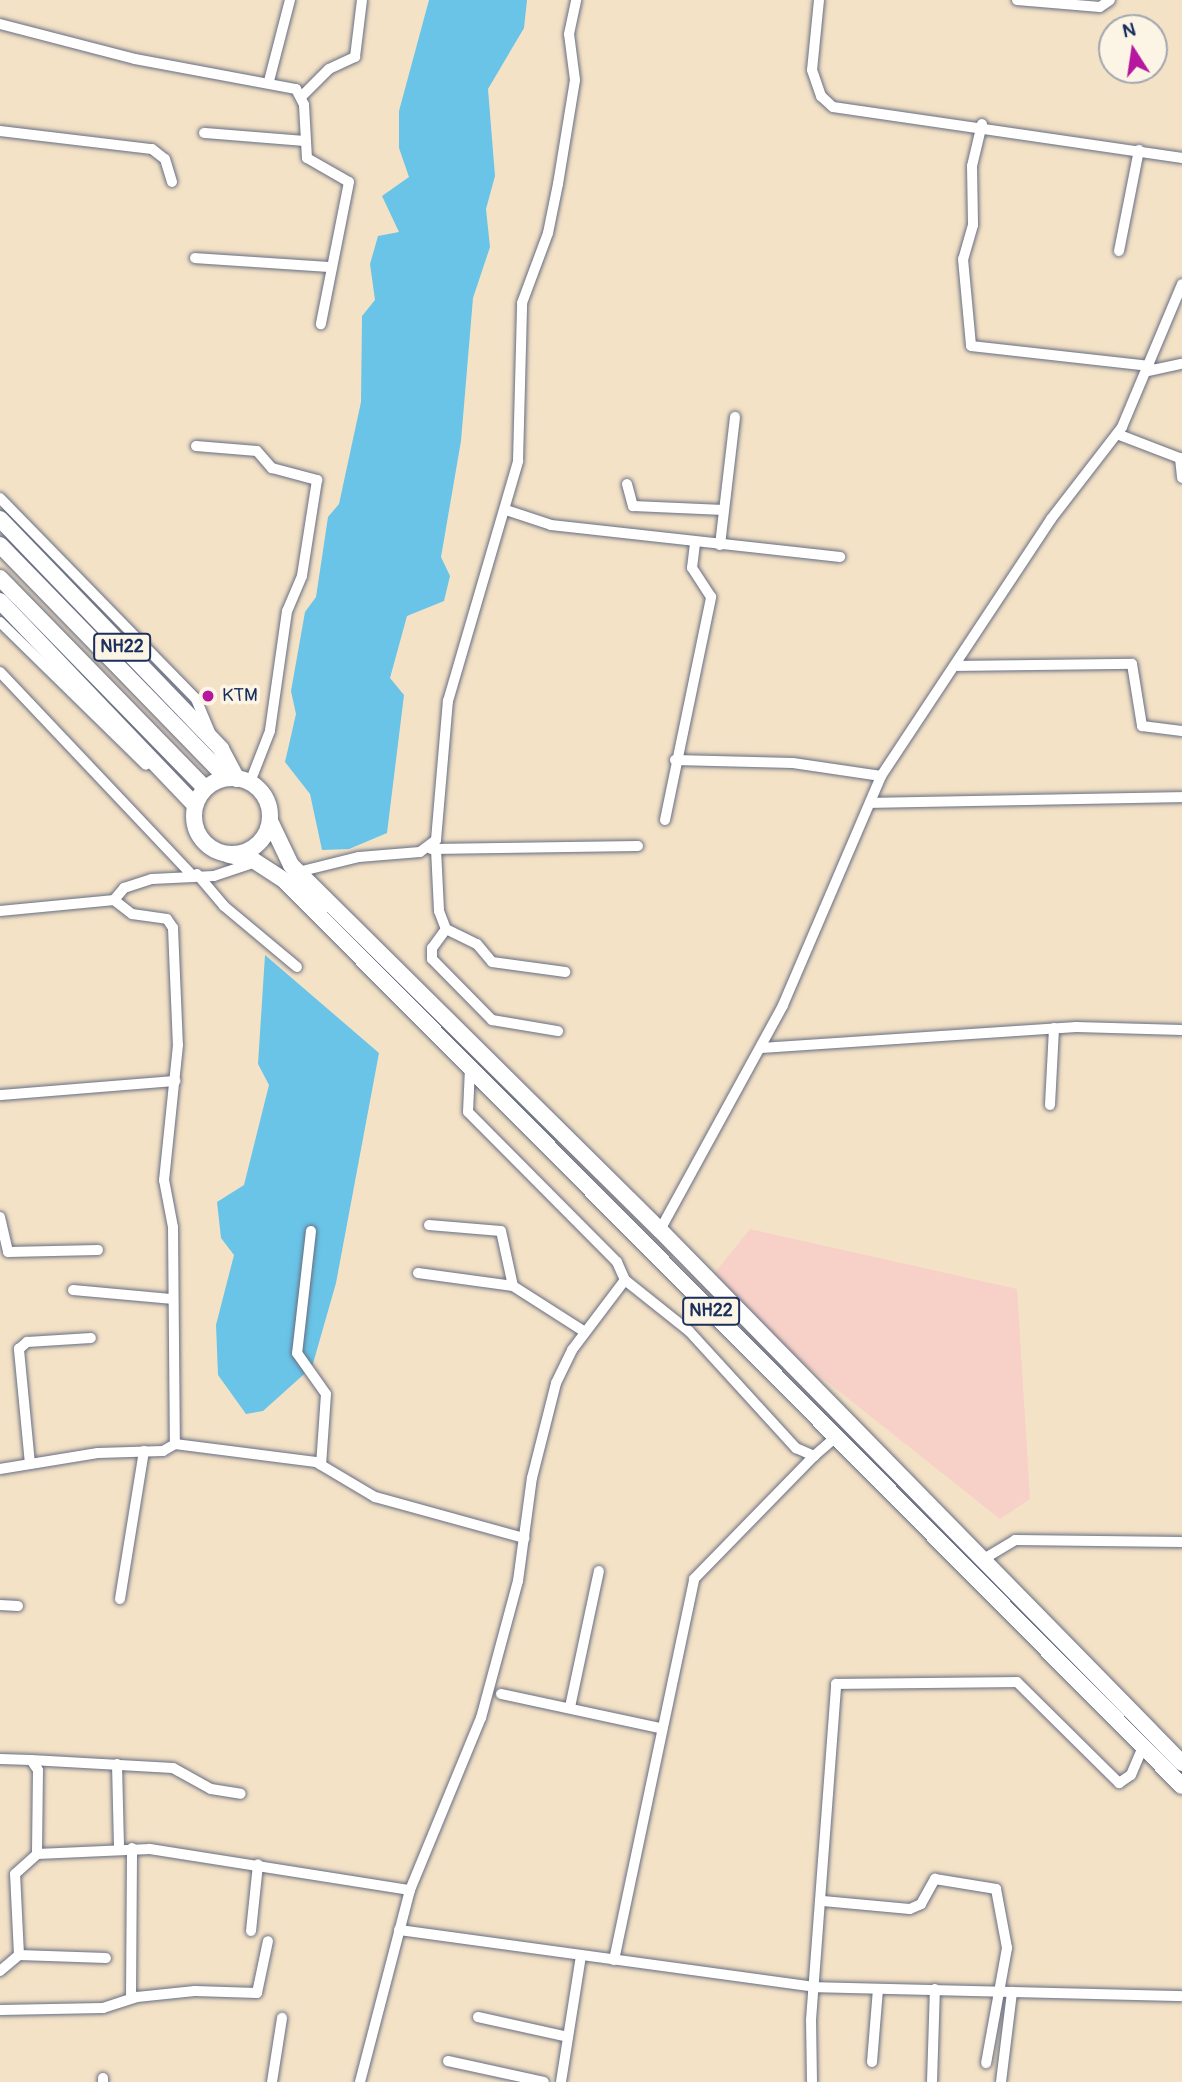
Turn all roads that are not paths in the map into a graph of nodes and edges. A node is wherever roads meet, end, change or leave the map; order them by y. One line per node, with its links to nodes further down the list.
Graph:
1 (290, 0): 8 (street)
2 (362, 0): 9 (street)
3 (576, 0): 31 (street)
4 (819, 0): 10 (street)
5 (1017, 0): 6 (street)
6 (1110, 0)
7 (0, 24): 8 (street)
8 (269, 80): 9 (street)
9 (302, 96): 13 (street)
10 (982, 124): 14 (street); 23 (street)
11 (0, 131): 16 (street)
12 (204, 133): 13 (street)
13 (303, 141): 19 (street)
14 (1139, 150): 15 (street); 17 (street)
15 (1182, 158)
16 (172, 182)
17 (1119, 251)
18 (195, 258): 19 (street)
19 (332, 267): 21 (street)
20 (1182, 284): 23 (street)
21 (321, 324)
22 (1182, 364): 23 (street)
23 (1149, 368): 25 (street)
24 (735, 417): 32 (street)
25 (1117, 434): 27 (street); 41 (street)
26 (196, 446): 47 (street)
27 (1181, 458): 28 (street)
28 (1182, 478)
29 (627, 484): 32 (street)
30 (0, 498): 44 (street)
31 (506, 510): 34 (street); 56 (street)
32 (724, 510): 36 (street)
33 (0, 519): 44 (highway, NH22)
34 (695, 542): 36 (street); 45 (street)
35 (0, 545): 47 (highway)
36 (720, 545): 37 (street)
37 (840, 557)
38 (0, 578): 48 (highway)
39 (0, 601): 49 (highway, NH22)
40 (0, 622): 49 (street)
41 (957, 666): 43 (street); 46 (street)
42 (0, 672): 60 (street)
43 (1182, 731)
44 (214, 742): 47 (highway, NH22)
45 (675, 760): 46 (street); 53 (street)
46 (881, 776): 51 (street)
47 (237, 780): 48 (highway); 54 (highway, NH22)
48 (203, 786): 52 (highway)
49 (180, 789): 52 (highway, NH22)
50 (1182, 797): 51 (street)
51 (870, 803): 69 (street)
52 (194, 804): 57 (highway, NH22)
53 (666, 820)
54 (270, 821): 57 (highway); 59 (highway, NH22)
55 (638, 846): 56 (street)
56 (432, 849): 59 (street); 63 (street)
57 (229, 855): 58 (highway, NH22)
58 (257, 862): 60 (street); 70 (highway, NH22)
59 (298, 872): 76 (highway, NH22)
60 (194, 873): 61 (street); 64 (street)
61 (114, 900): 62 (street); 71 (street)
62 (0, 911)
63 (446, 929): 65 (street); 68 (street)
64 (297, 967)
65 (565, 972)
66 (1054, 1028): 67 (street); 69 (street); 73 (street)
67 (1182, 1030)
68 (558, 1031)
69 (761, 1048): 76 (street)
70 (470, 1068): 80 (street); 86 (highway, NH22)
71 (175, 1081): 72 (street); 83 (street)
72 (0, 1095)
73 (1050, 1105)
74 (0, 1217): 78 (street)
75 (429, 1225): 81 (street)
76 (660, 1230): 95 (highway, NH22)
77 (311, 1231): 91 (street)
78 (98, 1250)
79 (418, 1273): 81 (street)
80 (625, 1280): 84 (street); 89 (street)
81 (513, 1286): 84 (street)
82 (73, 1290): 83 (street)
83 (171, 1298): 87 (street)
84 (585, 1332): 93 (street)
85 (91, 1338): 90 (street)
86 (836, 1437): 89 (street); 103 (highway, NH22)
87 (175, 1444): 88 (street); 91 (street)
88 (144, 1451): 90 (street); 97 (street)
89 (814, 1456): 102 (street)
90 (30, 1464): 92 (street)
91 (321, 1465): 93 (street)
92 (0, 1469)
93 (524, 1538): 116 (street)
94 (1182, 1542): 95 (street)
95 (982, 1560): 106 (highway, NH22)
96 (599, 1571): 101 (street)
97 (120, 1598)
98 (0, 1605): 99 (street)
99 (18, 1606)
100 (501, 1694): 101 (street)
101 (570, 1707): 102 (street)
102 (659, 1728): 124 (street)
103 (1143, 1747): 108 (highway, NH22); 117 (street)
104 (0, 1759): 105 (street)
105 (31, 1760): 107 (street); 112 (street)
106 (1182, 1763)
107 (117, 1764): 109 (street); 110 (street)
108 (1182, 1786)
109 (241, 1794)
110 (119, 1847): 111 (street); 112 (street)
111 (132, 1848): 113 (street); 132 (street)
112 (37, 1854): 114 (street)
113 (258, 1864): 116 (street); 119 (street)
114 (13, 1884): 115 (street); 121 (street)
115 (0, 1885)
116 (410, 1890): 118 (street)
117 (823, 1901): 126 (street); 130 (street)
118 (399, 1930): 122 (street); 141 (street)
119 (251, 1931)
120 (268, 1941): 132 (street)
121 (19, 1955): 123 (street); 125 (street)
122 (581, 1956): 124 (street); 136 (street)
123 (106, 1958)
124 (614, 1960): 126 (street)
125 (0, 1971)
126 (813, 1987): 127 (street); 144 (street)
127 (878, 1989): 128 (street); 138 (street)
128 (935, 1989): 130 (street); 145 (street)
129 (1012, 1992): 130 (street); 131 (street); 146 (street)
130 (996, 1993): 139 (street)
131 (1182, 1996)
132 (131, 1998): 133 (street)
133 (0, 2010)
134 (478, 2017): 136 (street)
135 (282, 2018): 140 (street)
136 (568, 2037): 143 (street)
137 (448, 2061): 142 (street)
138 (872, 2062)
139 (986, 2063)
140 (272, 2082)
141 (360, 2082)
142 (544, 2082)
143 (561, 2082)
144 (812, 2082)
145 (932, 2082)
146 (1001, 2082)

